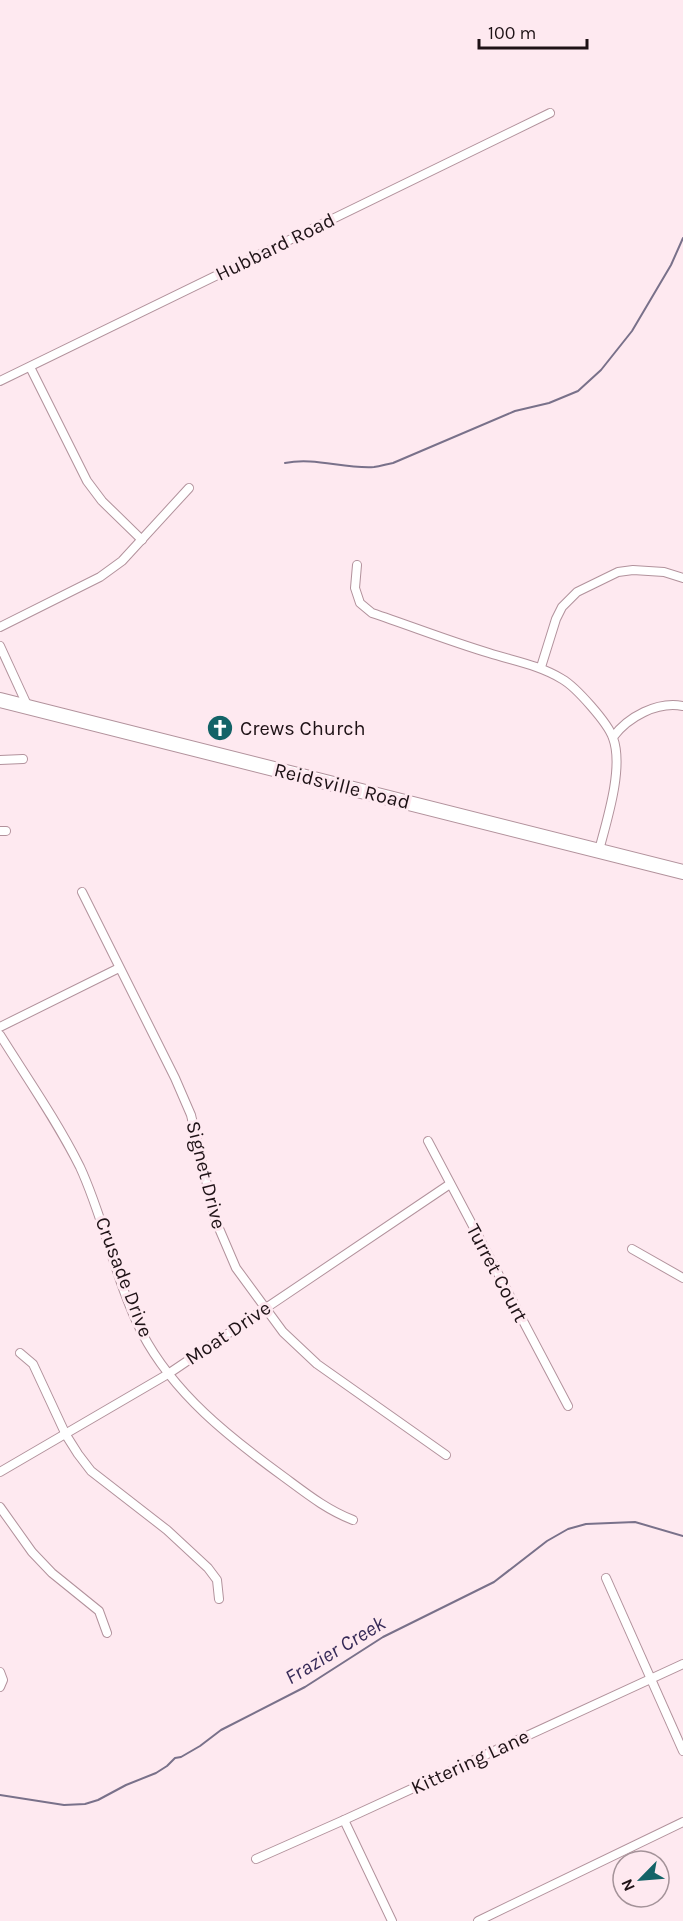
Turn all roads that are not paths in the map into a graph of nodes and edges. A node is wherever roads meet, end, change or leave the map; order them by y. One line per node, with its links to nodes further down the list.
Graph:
1 (550, 113): 2 (street, Hubbard Road)
2 (30, 367): 3 (street, Hubbard Road); 5 (street)
3 (0, 381)
4 (189, 488): 5 (street)
5 (142, 540): 8 (street)
6 (357, 565): 10 (street)
7 (683, 578): 10 (street)
8 (0, 627)
9 (0, 646): 12 (street)
10 (541, 667): 14 (street)
11 (0, 700): 12 (highway, Reidsville Road)
12 (27, 706): 17 (highway, Reidsville Road)
13 (683, 706): 14 (street)
14 (613, 737): 17 (street)
15 (23, 759): 16 (street)
16 (0, 760)
17 (599, 850): 18 (highway, Reidsville Road)
18 (683, 872)
19 (82, 892): 20 (street, Signet Drive)
20 (119, 968): 21 (street); 27 (street, Signet Drive)
21 (0, 1027)
22 (0, 1035): 29 (street, Crusade Drive)
23 (428, 1141): 24 (street, Turret Court)
24 (450, 1184): 27 (street, Moat Drive); 30 (street, Turret Court)
25 (632, 1249): 26 (street)
26 (683, 1278)
27 (265, 1307): 29 (street, Moat Drive); 32 (street, Signet Drive)
28 (20, 1353): 31 (street)
29 (168, 1374): 31 (street, Moat Drive); 35 (street, Crusade Drive)
30 (568, 1406)
31 (66, 1435): 33 (street, Moat Drive); 37 (street)
32 (446, 1455)
33 (0, 1472)
34 (0, 1507): 38 (street)
35 (353, 1520)
36 (606, 1578): 41 (street)
37 (219, 1599)
38 (107, 1633)
39 (683, 1664): 41 (street, Kittering Lane)
40 (0, 1672): 42 (street)
41 (649, 1679): 43 (street); 44 (street, Kittering Lane)
42 (0, 1687)
43 (683, 1751)
44 (344, 1821): 46 (street, Kittering Lane); 47 (street)
45 (683, 1822): 48 (street)
46 (256, 1859)
47 (392, 1921)
48 (478, 1921)

